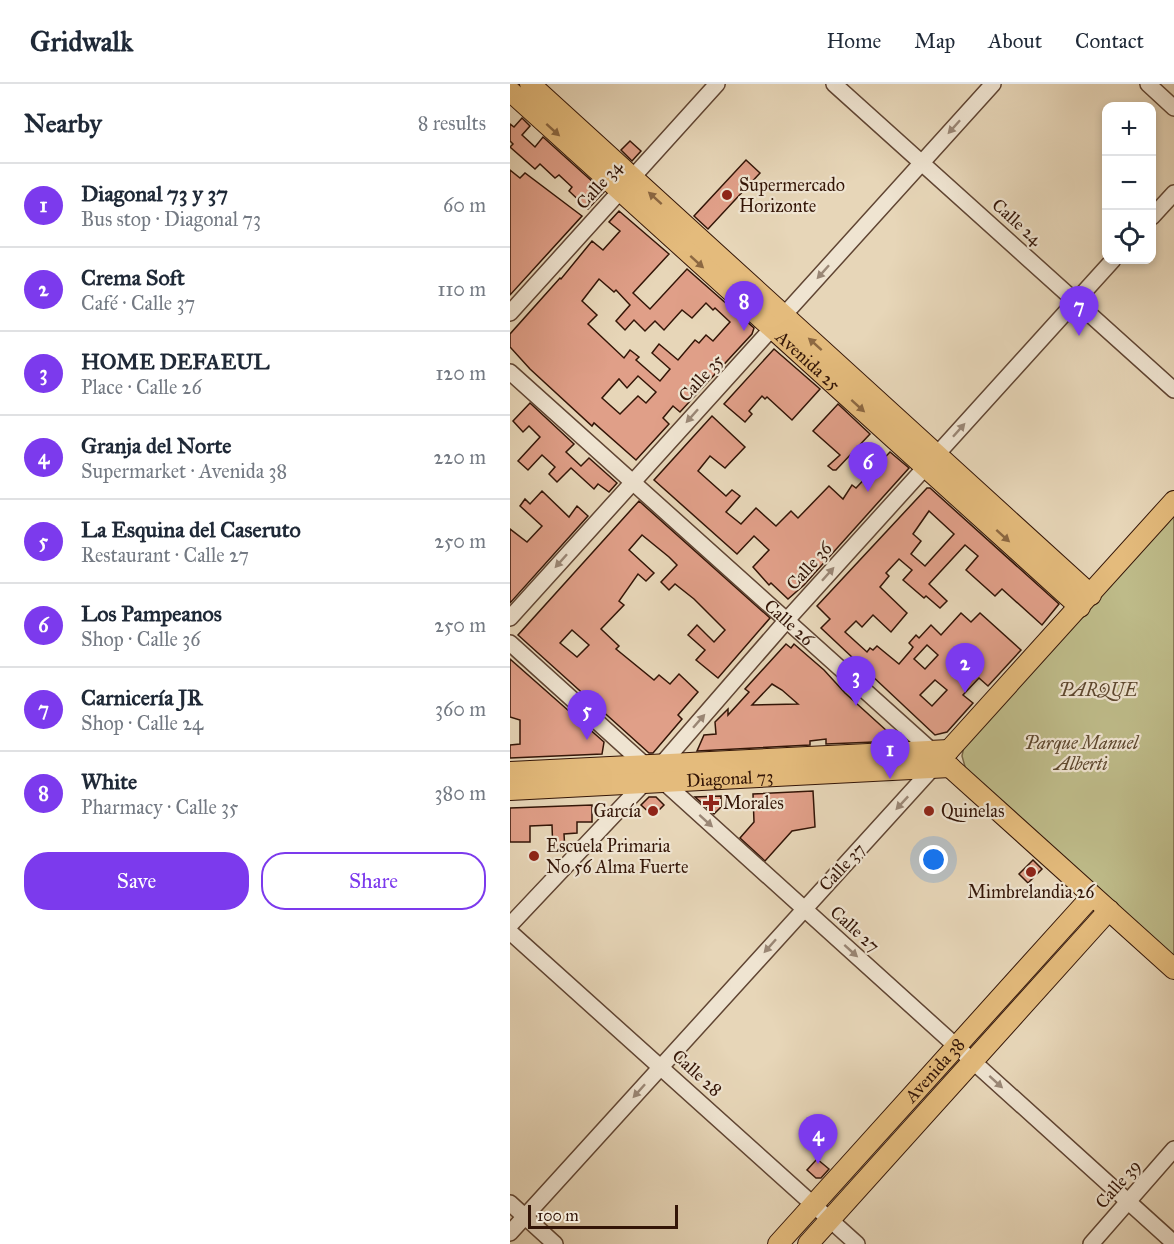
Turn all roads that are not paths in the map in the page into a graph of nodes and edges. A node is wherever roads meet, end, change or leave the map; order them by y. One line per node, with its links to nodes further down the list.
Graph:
1 (530, 84): 9 (main road, Avenida 25)
2 (717, 84): 9 (street, Calle 34)
3 (834, 84): 8 (street, Calle 24)
4 (993, 84): 8 (street, Calle 35, one-way to 8)
5 (1148, 84): 7 (street)
6 (510, 91): 9 (main road, Avenida 25, one-way to 9)
7 (1174, 108)
8 (922, 163): 13 (street, Calle 24); 15 (street, Calle 35, one-way to 15)
9 (626, 184): 14 (street, Calle 34); 15 (main road, Avenida 25)
10 (1174, 193): 11 (street)
11 (1156, 213)
12 (1109, 264): 13 (street, Calle 36)
13 (1076, 301): 17 (street, Calle 24); 18 (street, Calle 36, one-way to 13)
14 (510, 313)
15 (777, 322): 18 (main road, Avenida 25); 19 (street, Calle 35, one-way to 19)
16 (510, 372): 19 (street, Calle 26)
17 (1174, 390)
18 (932, 460): 21 (main road, Avenida 25); 23 (street, Calle 36, one-way to 18)
19 (633, 482): 22 (street, Calle 35, one-way to 22); 23 (street, Calle 26)
20 (1174, 501): 21 (main road, Calle 37)
21 (1086, 601): 25 (main road, Calle 37)
22 (510, 618)
23 (786, 621): 25 (street, Calle 26); 27 (street, Calle 36, one-way to 23)
24 (510, 643): 27 (street, Calle 27)
25 (941, 759): 27 (main road, Diagonal 73); 29 (main road, Calle 26); 30 (street, Calle 37, one-way to 30)
26 (510, 772): 27 (main road, Diagonal 73)
27 (653, 773): 28 (main road, Diagonal 73); 30 (street, Calle 27, one-way to 30); 32 (street, Calle 36)
28 (510, 790)
29 (1092, 896): 31 (main road, Calle 26); 35 (main road, Avenida 38)
30 (804, 909): 35 (street, Calle 27, one-way to 35); 37 (street, Calle 37, one-way to 37)
31 (1109, 910): 34 (main road, Calle 26); 36 (main road, Avenida 38)
32 (510, 925)
33 (510, 932): 37 (street, Calle 28)
34 (1174, 969)
35 (956, 1046): 36 (street, Calle 27); 41 (main road, Avenida 38)
36 (973, 1061): 39 (street, Calle 27, one-way to 39); 43 (main road, Avenida 38)
37 (661, 1067): 41 (street, Calle 28); 42 (street, Calle 37, one-way to 42)
38 (1174, 1149): 39 (street, Calle 39)
39 (1128, 1202): 45 (street, Calle 27); 50 (street, Calle 39)
40 (510, 1203): 42 (street)
41 (813, 1204): 43 (street, Calle 28); 47 (main road, Avenida 38)
42 (525, 1216): 44 (street, Calle 37); 46 (street)
43 (830, 1220): 48 (main road, Avenida 38); 49 (street, Calle 28)
44 (510, 1233)
45 (1174, 1243)
46 (555, 1244)
47 (778, 1244)
48 (808, 1244)
49 (857, 1244)
50 (1091, 1244)

